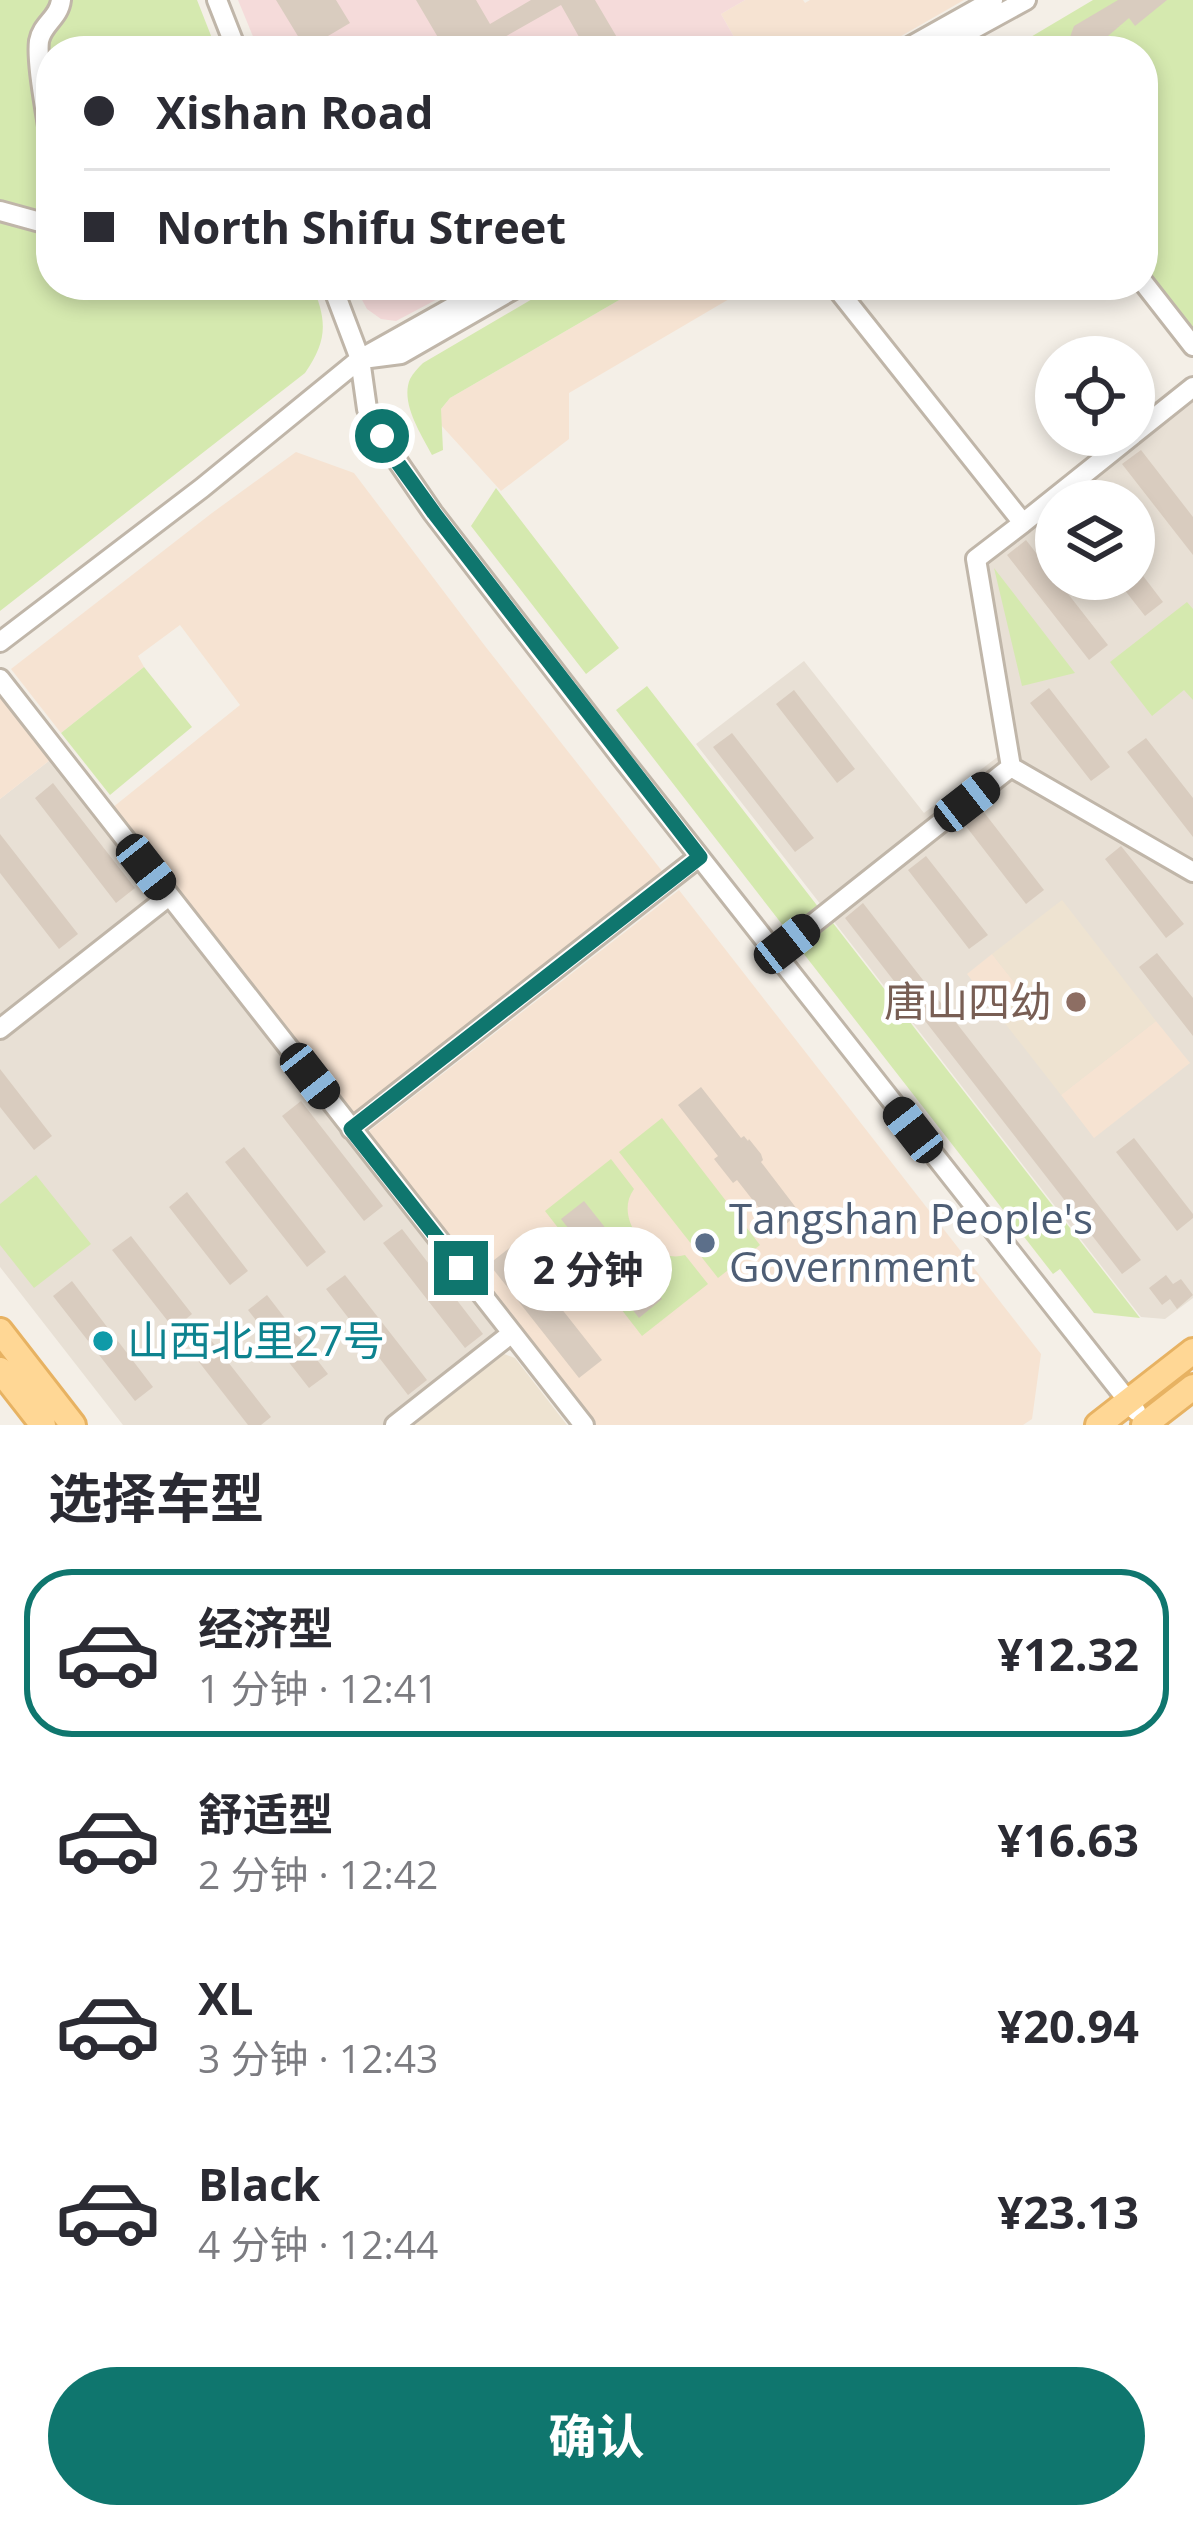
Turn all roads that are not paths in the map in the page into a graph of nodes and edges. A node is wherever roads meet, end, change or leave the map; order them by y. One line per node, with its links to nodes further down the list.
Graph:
1 (61, 0): 5 (street)
2 (217, 0): 6 (street)
3 (1026, 0): 4 (street)
4 (984, 8): 7 (street); 8 (street)
5 (42, 36)
6 (231, 36)
7 (931, 36)
8 (964, 36)
9 (0, 211): 10 (street)
10 (36, 221)
11 (338, 300): 17 (street)
12 (465, 300): 17 (street)
13 (495, 300): 17 (street)
14 (846, 300): 21 (street)
15 (1158, 300): 16 (street)
16 (1193, 346)
17 (360, 359): 22 (street); 25 (street)
18 (1193, 387): 19 (street)
19 (1155, 417)
20 (1107, 456): 21 (street)
21 (1023, 523): 24 (street)
22 (0, 642)
23 (0, 679): 27 (street)
24 (1011, 767): 26 (street); 28 (street)
25 (700, 857): 28 (street); 30 (street)
26 (1193, 872)
27 (169, 896): 29 (street); 30 (street)
28 (776, 953): 36 (street)
29 (0, 1029)
30 (351, 1129): 32 (street)
31 (0, 1331): 39 (main road)
32 (512, 1334): 40 (street); 41 (street)
33 (1193, 1352): 36 (main road)
34 (0, 1370): 38 (main road)
35 (1193, 1388): 37 (main road)
36 (1128, 1402): 37 (street); 42 (main road)
37 (1146, 1424)
38 (44, 1425)
39 (73, 1425)
40 (395, 1425)
41 (584, 1425)
42 (1098, 1425)

